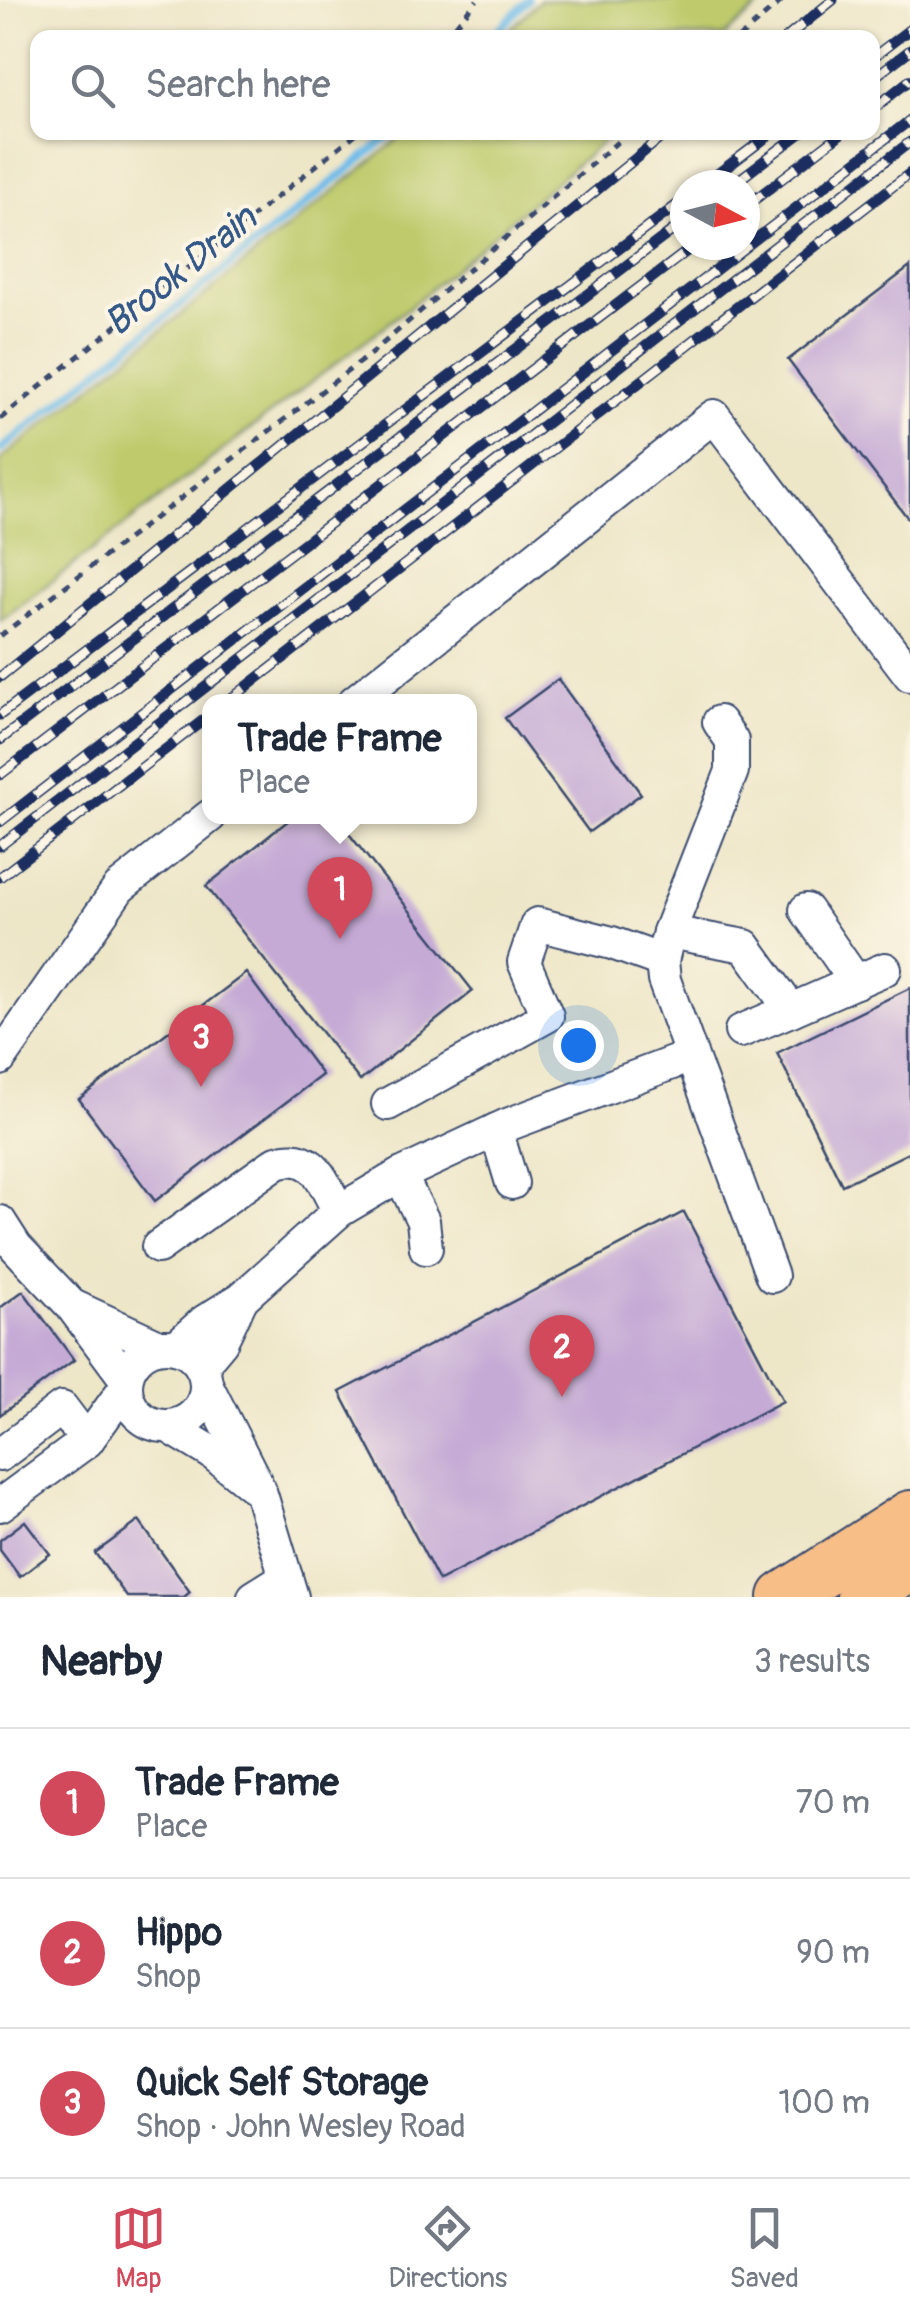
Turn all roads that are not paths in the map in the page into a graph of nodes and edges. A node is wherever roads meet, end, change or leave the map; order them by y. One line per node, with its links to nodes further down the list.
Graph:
1 (910, 675): 2 (street)
2 (364, 694)
3 (719, 722): 6 (street)
4 (202, 822): 10 (street)
5 (806, 910): 7 (street)
6 (666, 947): 7 (street); 9 (street); 11 (street)
7 (792, 1010): 8 (street)
8 (741, 1032)
9 (691, 1056): 12 (street); 19 (street)
10 (0, 1058)
11 (388, 1104)
12 (496, 1130): 13 (street); 14 (street)
13 (400, 1175): 15 (street); 18 (street)
14 (512, 1183)
15 (339, 1211): 17 (street); 21 (street)
16 (5, 1242): 20 (street)
17 (158, 1247)
18 (426, 1248)
19 (772, 1276)
20 (70, 1304): 21 (street); 22 (street)
21 (185, 1361): 22 (street); 23 (street); 26 (street)
22 (126, 1383): 23 (street); 24 (street)
23 (160, 1425): 24 (street); 26 (street)
24 (87, 1441): 25 (street); 27 (street)
25 (0, 1454)
26 (260, 1491): 30 (street)
27 (0, 1506)
28 (910, 1516): 32 (highway)
29 (910, 1566): 33 (highway)
30 (289, 1587): 31 (street)
31 (254, 1597)
32 (784, 1597)
33 (862, 1597)

